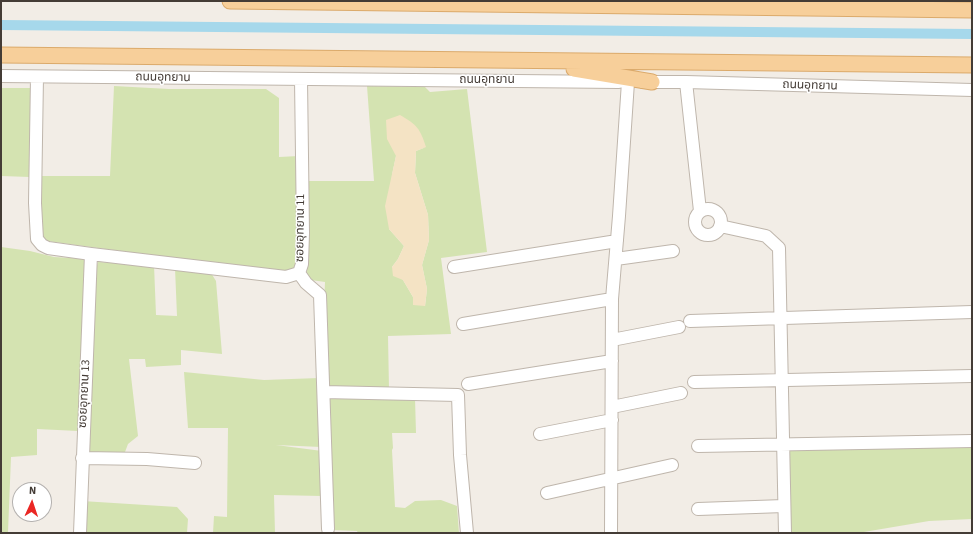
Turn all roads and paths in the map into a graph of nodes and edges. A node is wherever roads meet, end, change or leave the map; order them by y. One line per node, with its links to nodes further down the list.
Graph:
1 (230, 1): 3 (main road)
2 (698, 1): 3 (main road)
3 (726, 7): 4 (main road)
4 (972, 10)
5 (1, 56): 6 (main road, ถนนอุทยาน)
6 (505, 60): 7 (main road, ถนนอุทยาน); 12 (main road)
7 (972, 65)
8 (1, 76): 9 (street, ถนนอุทยาน)
9 (38, 77): 10 (street, ถนนอุทยาน); 19 (street)
10 (301, 79): 11 (street, ถนนอุทยาน); 22 (street, ซอยอุทยาน 11)
11 (628, 82): 12 (street, ถนนอุทยาน); 17 (street)
12 (652, 82): 13 (street, ถนนอุทยาน)
13 (686, 82): 14 (street, ถนนอุทยาน); 15 (street)
14 (972, 90)
15 (700, 211): 16 (street); 16 (street)
16 (720, 226): 25 (street)
17 (617, 241): 20 (street); 21 (street)
18 (673, 251): 20 (street)
19 (92, 254): 22 (street); 43 (street, ซอยอุทยาน 13)
20 (616, 259): 23 (street)
21 (454, 267)
22 (299, 273): 35 (street, ซอยอุทยาน 11)
23 (612, 299): 27 (street); 29 (street)
24 (972, 312): 25 (street)
25 (780, 318): 26 (street); 32 (street)
26 (690, 321)
27 (463, 324)
28 (679, 327): 29 (street)
29 (612, 340): 30 (street)
30 (612, 361): 34 (street); 37 (street)
31 (972, 376): 32 (street)
32 (782, 380): 33 (street); 41 (street)
33 (694, 382)
34 (468, 384)
35 (324, 392): 50 (street, ซอยอุทยาน 11); 52 (street)
36 (681, 393): 37 (street)
37 (612, 407): 38 (street)
38 (612, 420): 39 (street); 46 (street)
39 (540, 434)
40 (972, 441): 41 (street)
41 (783, 445): 42 (street); 48 (street)
42 (698, 446)
43 (82, 458): 44 (street); 51 (street, ซอยอุทยาน 13)
44 (195, 462)
45 (672, 465): 46 (street)
46 (611, 478): 47 (street); 53 (street)
47 (547, 493)
48 (784, 506): 49 (street); 54 (street)
49 (698, 509)
50 (328, 529)
51 (80, 533)
52 (467, 533)
53 (611, 533)
54 (785, 533)

